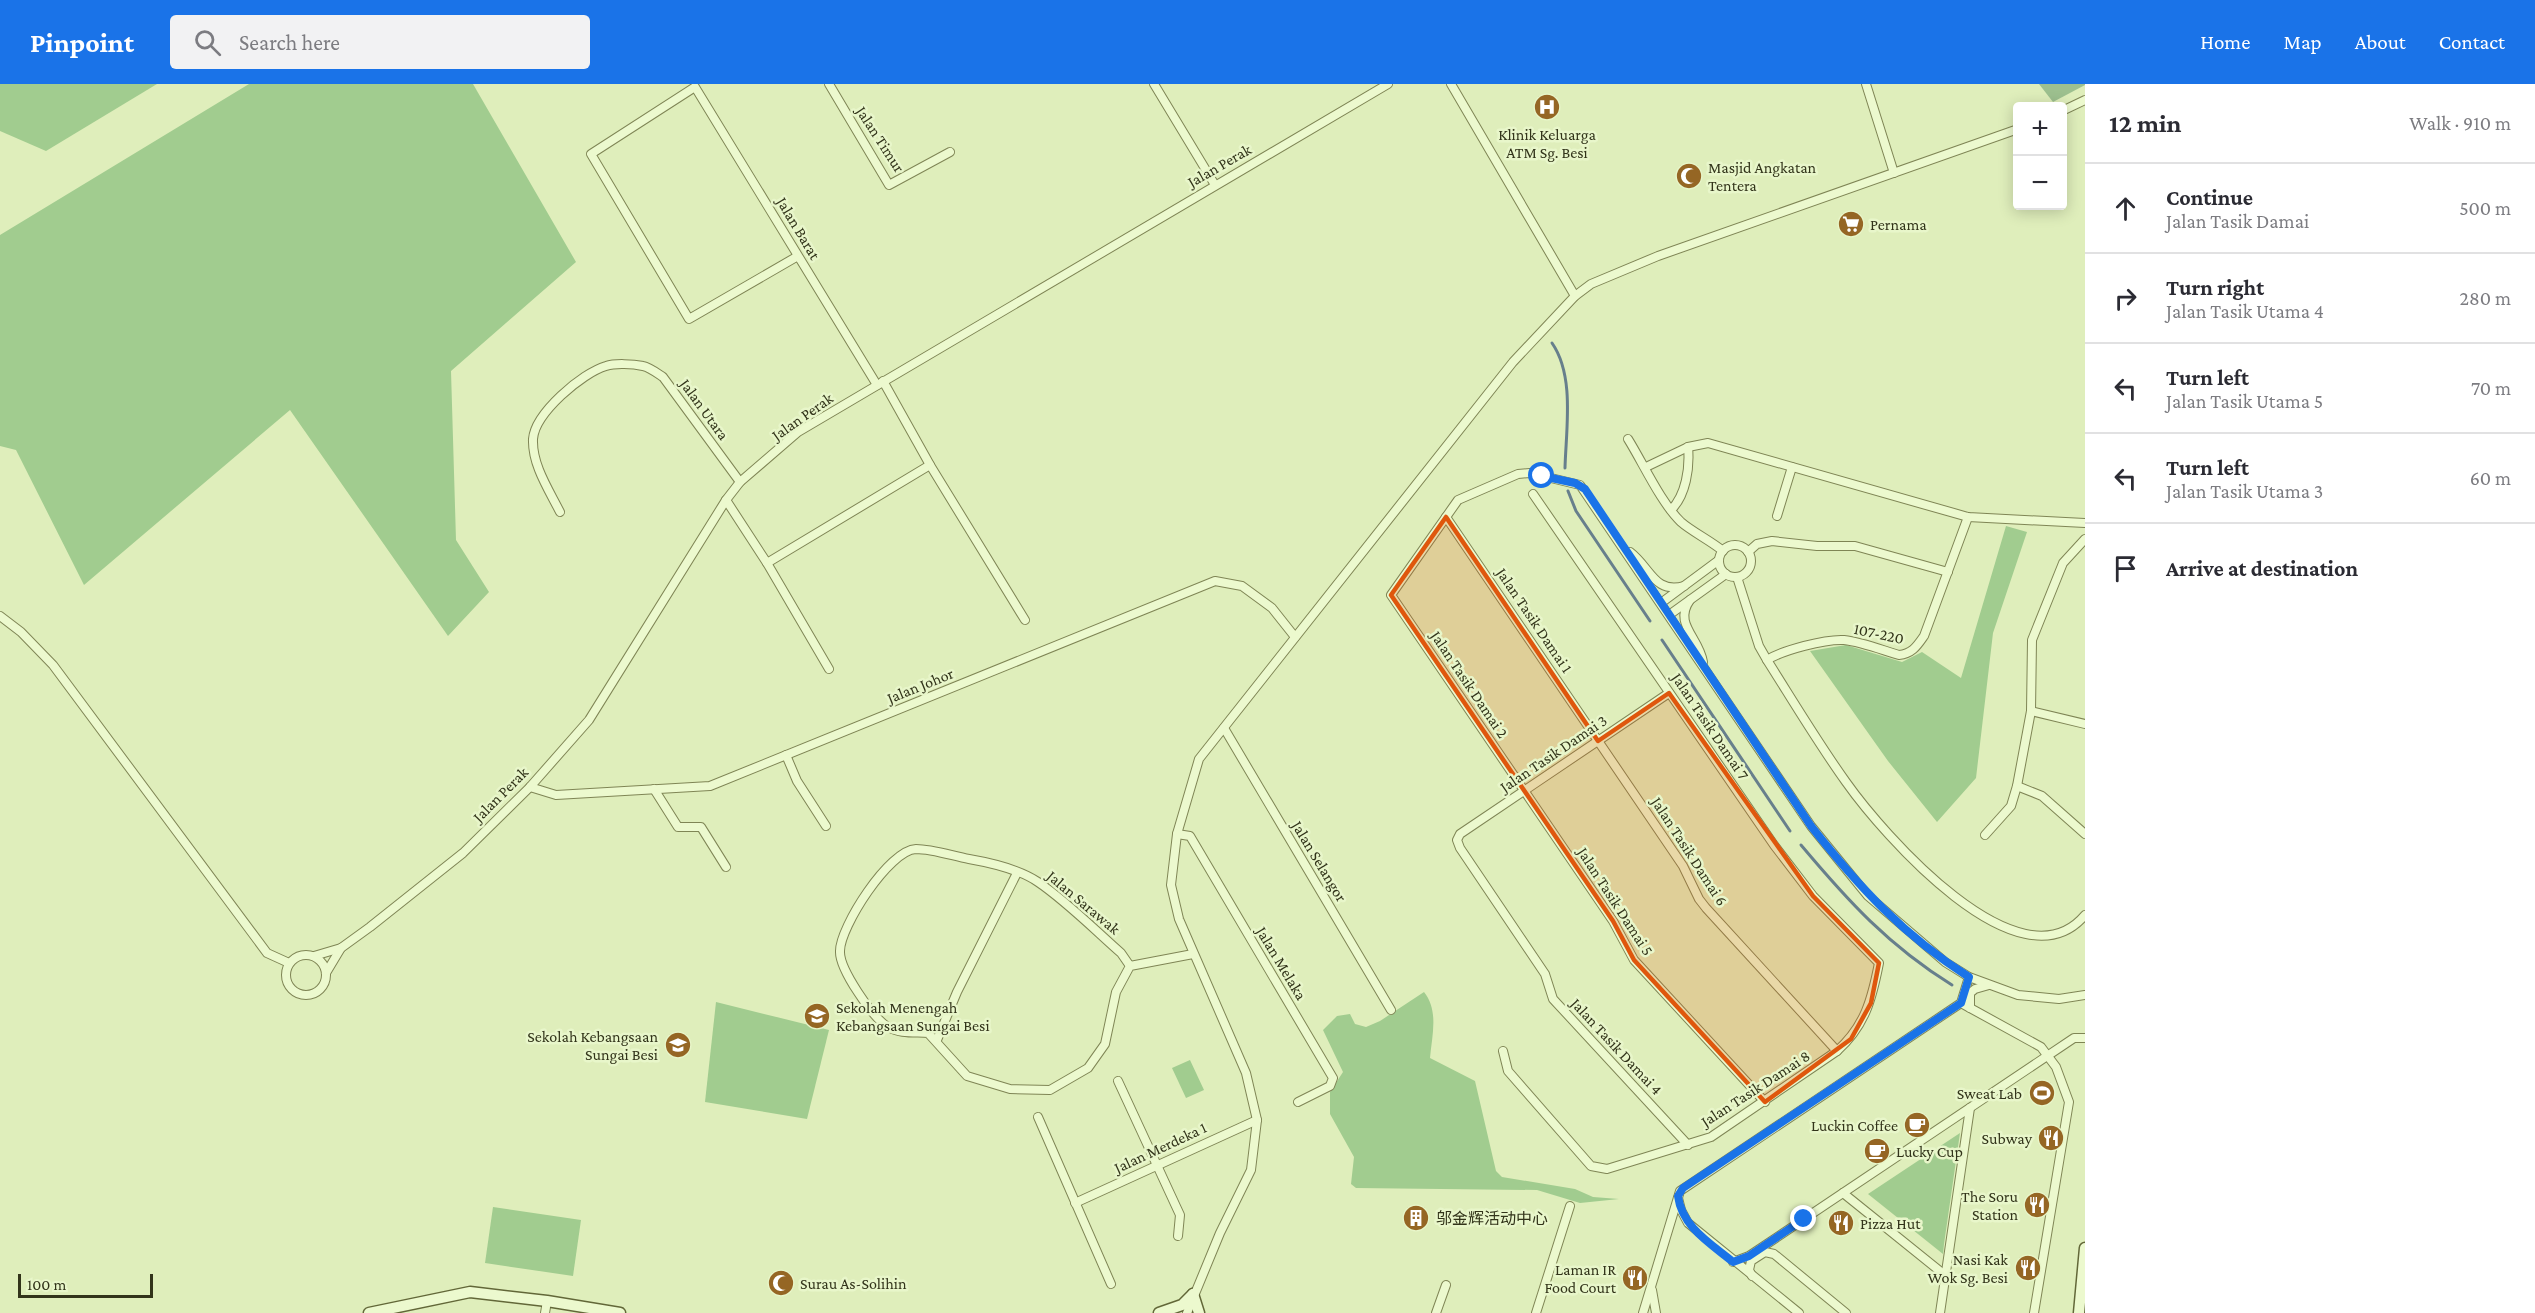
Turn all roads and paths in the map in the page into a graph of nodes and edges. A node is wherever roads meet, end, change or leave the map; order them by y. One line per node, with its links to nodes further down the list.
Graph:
1 (829, 84): 9 (street, Jalan Timur)
2 (1154, 84): 11 (street)
3 (1388, 84): 11 (street, Jalan Perak)
4 (1451, 84): 13 (street)
5 (1866, 84): 10 (street)
6 (2085, 100): 7 (street)
7 (2067, 109)
8 (2013, 131): 10 (street)
9 (950, 152)
10 (1894, 173): 13 (street)
11 (1215, 184): 14 (street, Jalan Perak)
12 (798, 256): 12 (street, Jalan Barat); 14 (street, Jalan Barat)
13 (1575, 296): 44 (street)
14 (880, 383): 17 (street, Jalan Barat); 20 (street, Jalan Perak)
15 (1629, 439): 18 (street)
16 (1688, 447): 18 (street); 19 (street); 23 (street)
17 (930, 465): 34 (street); 43 (street, Jalan Barat)
18 (1646, 467): 23 (street)
19 (1792, 467): 25 (street); 27 (street)
20 (740, 482): 22 (street, Jalan Perak); 24 (street, Jalan Utara)
21 (1533, 494): 48 (street, Jalan Tasik Damai 7)
22 (726, 500): 34 (street); 55 (street, Jalan Perak)
23 (1671, 510): 31 (street)
24 (560, 512)
25 (1777, 516)
26 (1446, 517): 30 (street); 52 (street, Jalan Tasik Damai 1); 57 (street, Jalan Tasik Damai 2)
27 (1968, 517): 28 (street); 35 (street, 107-220)
28 (2085, 523)
29 (2085, 540): 49 (street)
30 (1622, 546): 38 (street); 40 (street)
31 (1723, 551): 32 (street); 33 (street)
32 (1748, 552): 35 (street); 37 (street)
33 (1719, 560): 36 (street); 38 (street)
34 (767, 563): 47 (street)
35 (1948, 572): 45 (street, 107-220)
36 (1726, 574): 37 (street); 39 (street)
37 (1737, 577): 45 (street)
38 (1684, 586): 40 (street)
39 (1690, 600): 41 (street); 46 (street)
40 (1661, 603): 41 (street)
41 (1669, 615): 46 (street)
42 (0, 616): 69 (street)
43 (1025, 620)
44 (1295, 637): 51 (street); 53 (street, Jalan Johor)
45 (1767, 660): 65 (street)
46 (1703, 666): 73 (street)
47 (829, 669)
48 (1670, 693): 52 (street, Jalan Tasik Damai 3); 70 (street, Jalan Tasik Damai 7)
49 (2031, 711): 50 (street); 54 (street)
50 (2085, 724)
51 (1224, 728): 59 (street); 78 (street, Jalan Selangor)
52 (1598, 741): 57 (street, Jalan Tasik Damai 3); 82 (street, Jalan Tasik Damai 6)
53 (786, 755): 56 (street, Jalan Johor); 58 (street)
54 (2017, 786): 60 (street); 61 (street)
55 (530, 787): 56 (street, Jalan Johor); 66 (street, Jalan Perak)
56 (654, 789): 63 (street)
57 (1524, 790): 62 (street, Jalan Tasik Damai 3); 86 (street, Jalan Tasik Damai 5)
58 (826, 826)
59 (1177, 834): 67 (street); 85 (street, Jalan Melaka)
60 (2085, 834)
61 (1985, 835)
62 (1457, 840): 90 (street, Jalan Tasik Damai 4)
63 (726, 867)
64 (1017, 873): 71 (street, Jalan Sarawak); 80 (street); 80 (street, Jalan Sarawak)
65 (2085, 915)
66 (341, 948): 68 (street, Jalan Perak); 72 (street, Jalan Perak)
67 (1193, 954): 71 (street); 89 (street)
68 (314, 956): 69 (street); 72 (street)
69 (289, 963): 72 (street)
70 (1879, 963): 82 (street, Jalan Tasik Damai 8)
71 (1130, 966): 80 (street)
72 (326, 973)
73 (1969, 977): 74 (street); 76 (street)
74 (1989, 985): 75 (street); 77 (street)
75 (2083, 998)
76 (1961, 1003): 77 (street); 93 (street)
77 (1970, 1008): 83 (street)
78 (1391, 1010)
79 (2085, 1038): 83 (street)
80 (937, 1040)
81 (1503, 1051): 90 (street, Jalan Tasik Damai 8)
82 (1838, 1051): 86 (street, Jalan Tasik Damai 8)
83 (2050, 1056): 87 (street); 123 (street)
84 (1118, 1081): 91 (street)
85 (1298, 1102)
86 (1765, 1102): 90 (street, Jalan Tasik Damai 8)
87 (1970, 1108): 92 (street); 104 (street)
88 (1038, 1117): 94 (street)
89 (1257, 1120): 91 (street, Jalan Merdeka 1); 108 (street)
90 (1688, 1145)
91 (1156, 1165): 94 (street, Jalan Merdeka 1); 99 (street)
92 (1843, 1193): 98 (street); 104 (street)
93 (1678, 1195): 96 (street); 97 (street)
94 (1075, 1203): 105 (street)
95 (1570, 1206): 117 (street)
96 (1688, 1223): 97 (street); 102 (street)
97 (1669, 1227): 107 (street)
98 (1781, 1235): 101 (street); 102 (street)
99 (1178, 1236)
100 (2085, 1248): 124 (street)
101 (1777, 1256): 103 (street); 121 (street)
102 (1733, 1262): 103 (street)
103 (1752, 1276): 120 (street)
104 (1946, 1276): 122 (street)
105 (1110, 1284)
106 (1446, 1285): 116 (street)
107 (1651, 1286): 118 (street); 119 (street)
108 (1193, 1294): 113 (street); 114 (street); 115 (street)
109 (547, 1301): 110 (street); 111 (street); 112 (street)
110 (369, 1313)
111 (545, 1313)
112 (620, 1313)
113 (1159, 1313)
114 (1187, 1313)
115 (1199, 1313)
116 (1437, 1313)
117 (1536, 1313)
118 (1643, 1313)
119 (1656, 1313)
120 (1799, 1313)
121 (1846, 1313)
122 (1940, 1313)
123 (2034, 1313)
124 (2079, 1313)

